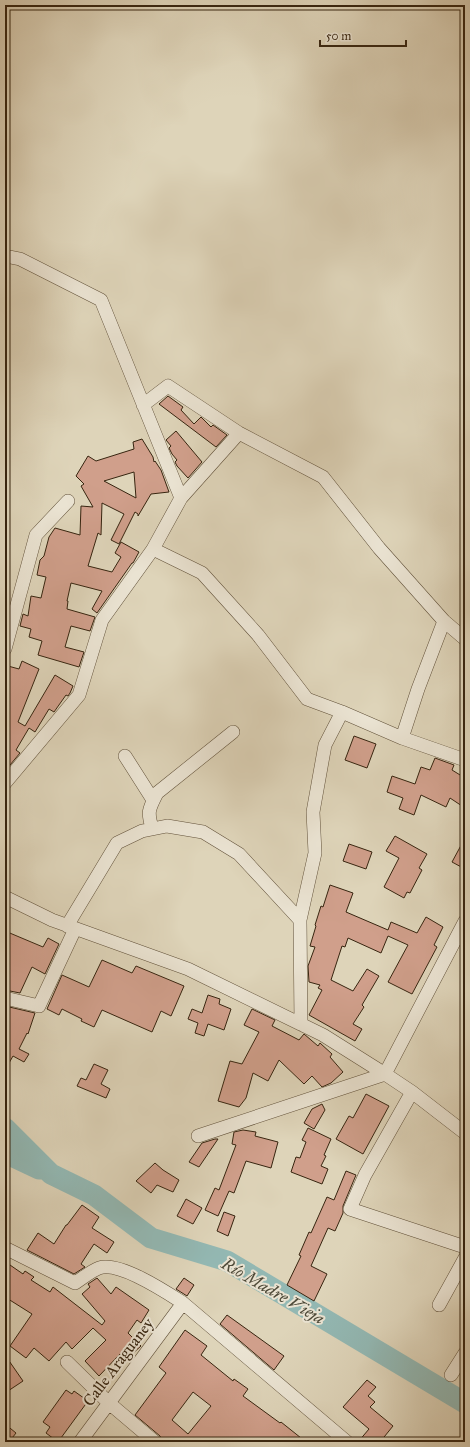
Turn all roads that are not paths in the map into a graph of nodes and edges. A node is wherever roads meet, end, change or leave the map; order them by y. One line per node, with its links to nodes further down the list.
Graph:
1 (5, 256): 2 (street)
2 (143, 405): 3 (street); 4 (street)
3 (239, 433): 4 (street); 7 (street)
4 (181, 498): 6 (street)
5 (68, 501): 8 (street)
6 (153, 549): 11 (street); 16 (street)
7 (444, 621): 9 (street); 13 (street)
8 (8, 625): 10 (street)
9 (465, 639)
10 (5, 649)
11 (342, 712): 13 (street); 20 (street)
12 (233, 732): 17 (street)
13 (402, 738): 15 (street)
14 (125, 756): 17 (street)
15 (465, 760)
16 (5, 783)
17 (154, 800): 18 (street)
18 (152, 828): 20 (street); 22 (street)
19 (5, 897): 22 (street)
20 (300, 920): 24 (street)
21 (465, 921): 25 (street)
22 (71, 927): 23 (street); 24 (street)
23 (5, 998)
24 (301, 1024): 25 (street)
25 (385, 1074): 26 (street); 28 (street)
26 (412, 1092): 27 (street); 29 (street)
27 (465, 1133)
28 (198, 1136)
29 (465, 1247)
30 (5, 1248): 32 (street)
31 (465, 1258): 33 (street)
32 (183, 1303): 37 (street, Calle Araguaney); 40 (street)
33 (439, 1305)
34 (465, 1353): 36 (street)
35 (67, 1362): 37 (street)
36 (451, 1375)
37 (109, 1403): 38 (street, Calle Araguaney); 39 (street)
38 (80, 1442)
39 (155, 1442)
40 (346, 1442)

